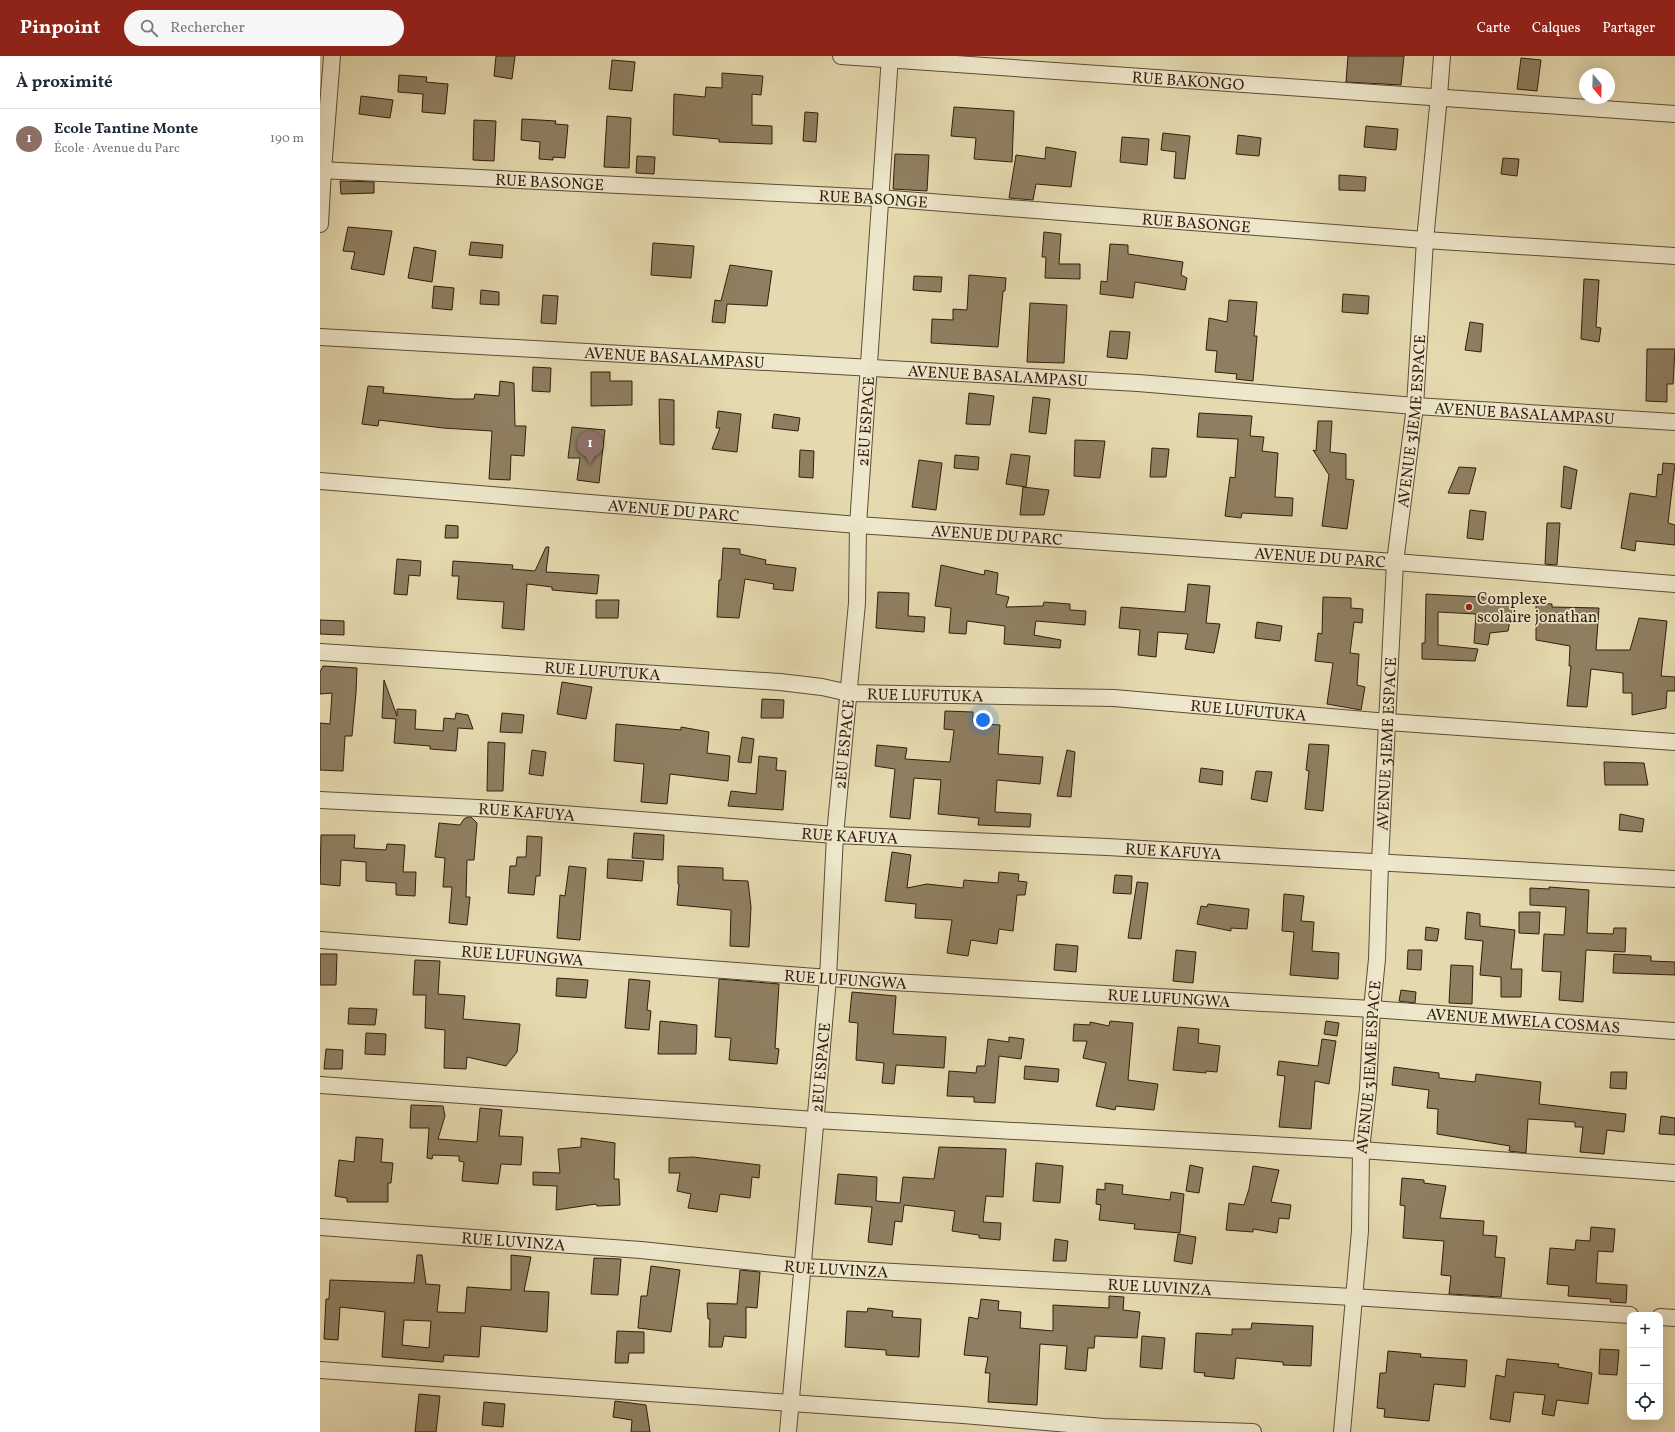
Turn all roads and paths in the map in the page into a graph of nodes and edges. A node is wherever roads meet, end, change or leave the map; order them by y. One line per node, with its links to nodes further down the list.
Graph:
1 (332, 56): 7 (street)
2 (841, 56): 4 (street, RUE BAKONGO)
3 (1442, 56): 5 (street, AVENUE 3IEME ESPACE)
4 (890, 57): 5 (street, RUE BAKONGO); 8 (street, 2EU ESPACE)
5 (1439, 96): 6 (street, RUE BAKONGO); 10 (street, AVENUE 3IEME ESPACE)
6 (1675, 114)
7 (321, 170): 8 (street, RUE BASONGE); 9 (street)
8 (879, 198): 10 (street, RUE BASONGE); 13 (street, 2EU ESPACE)
9 (320, 224)
10 (1425, 240): 11 (street, RUE BASONGE); 14 (street, AVENUE 3IEME ESPACE)
11 (1675, 256)
12 (320, 337): 13 (street, AVENUE BASALAMPASU)
13 (868, 366): 14 (street, AVENUE BASALAMPASU); 17 (street, 2EU ESPACE)
14 (1415, 406): 15 (street, AVENUE BASALAMPASU); 18 (street, AVENUE 3IEME ESPACE)
15 (1675, 422)
16 (320, 481): 17 (street, AVENUE DU PARC)
17 (858, 525): 18 (street, AVENUE DU PARC); 21 (street, 2EU ESPACE)
18 (1395, 562): 19 (street, AVENUE DU PARC); 22 (street, AVENUE 3IEME ESPACE)
19 (1675, 584)
20 (320, 652): 21 (street, RUE LUFUTUKA)
21 (849, 693): 22 (street, RUE LUFUTUKA); 25 (street, 2EU ESPACE)
22 (1388, 722): 23 (street, RUE LUFUTUKA); 26 (street, AVENUE 3IEME ESPACE)
23 (1675, 742)
24 (320, 800): 25 (street, RUE KAFUYA)
25 (835, 835): 26 (street, RUE KAFUYA); 29 (street, 2EU ESPACE)
26 (1380, 863): 27 (street, RUE KAFUYA); 30 (street, AVENUE 3IEME ESPACE)
27 (1675, 879)
28 (320, 940): 29 (street, RUE LUFUNGWA)
29 (828, 978): 30 (street, RUE LUFUNGWA); 33 (street, 2EU ESPACE)
30 (1372, 1008): 31 (street, AVENUE MWELA COSMAS); 34 (street, AVENUE 3IEME ESPACE)
31 (1675, 1031)
32 (320, 1085): 33 (street)
33 (815, 1120): 34 (street); 37 (street, 2EU ESPACE)
34 (1361, 1150): 35 (street); 38 (street, AVENUE 3IEME ESPACE)
35 (1675, 1173)
36 (320, 1227): 37 (street, RUE LUVINZA)
37 (803, 1266): 38 (street, RUE LUVINZA); 43 (street, 2EU ESPACE)
38 (1353, 1297): 39 (street, RUE LUVINZA); 46 (street, AVENUE 3IEME ESPACE)
39 (1627, 1315)
40 (1663, 1317): 41 (street)
41 (1675, 1318)
42 (320, 1370): 43 (street)
43 (791, 1404): 44 (street, 2EU ESPACE); 45 (street)
44 (788, 1432)
45 (1253, 1432)
46 (1342, 1432)

